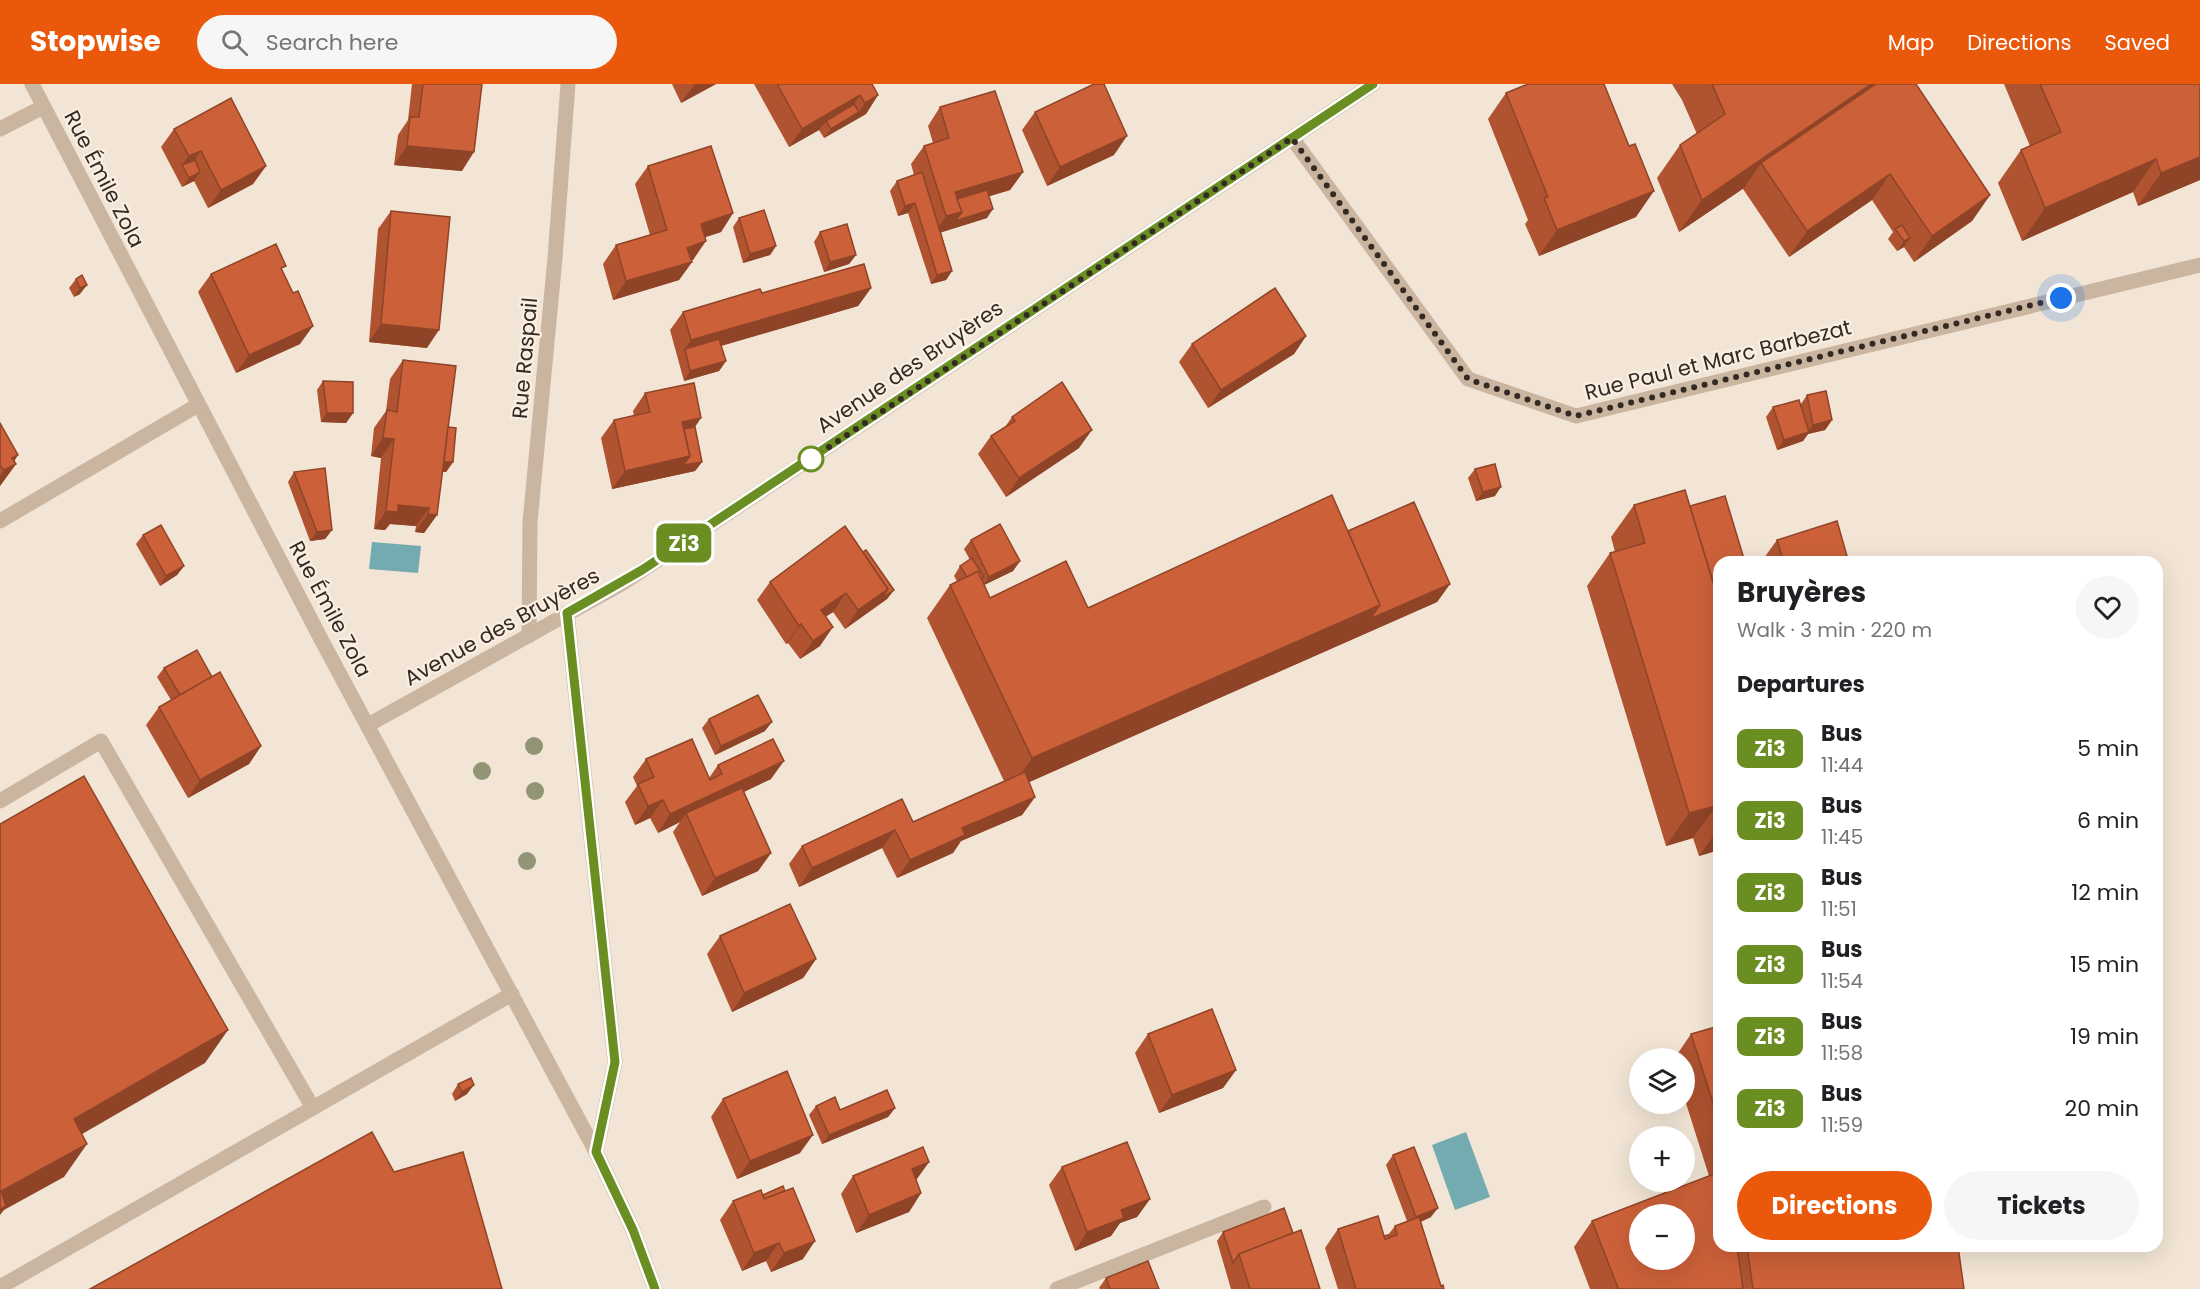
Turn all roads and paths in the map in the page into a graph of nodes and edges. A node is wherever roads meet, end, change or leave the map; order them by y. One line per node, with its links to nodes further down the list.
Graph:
1 (32, 84): 4 (street, Rue Émile Zola)
2 (568, 84): 11 (street, Rue Raspail)
3 (1373, 84): 6 (street, Avenue des Bruyères)
4 (43, 107): 5 (street); 8 (street, Rue Émile Zola)
5 (0, 129)
6 (1292, 138): 7 (street, Rue Paul et Marc Barbezat); 10 (street, Avenue des Bruyères)
7 (2200, 265)
8 (198, 405): 9 (street); 12 (street, Rue Émile Zola)
9 (0, 521)
10 (567, 613): 11 (street, Avenue des Bruyères); 16 (street)
11 (529, 636): 12 (street, Avenue des Bruyères)
12 (368, 725): 14 (street, Rue Émile Zola)
13 (0, 801): 15 (street)
14 (512, 994): 15 (street); 16 (street, Rue Émile Zola)
15 (314, 1108): 18 (street)
16 (596, 1152): 19 (street, Rue Émile Zola)
17 (1264, 1207): 20 (street)
18 (0, 1287)
19 (655, 1289)
20 (1057, 1289)

